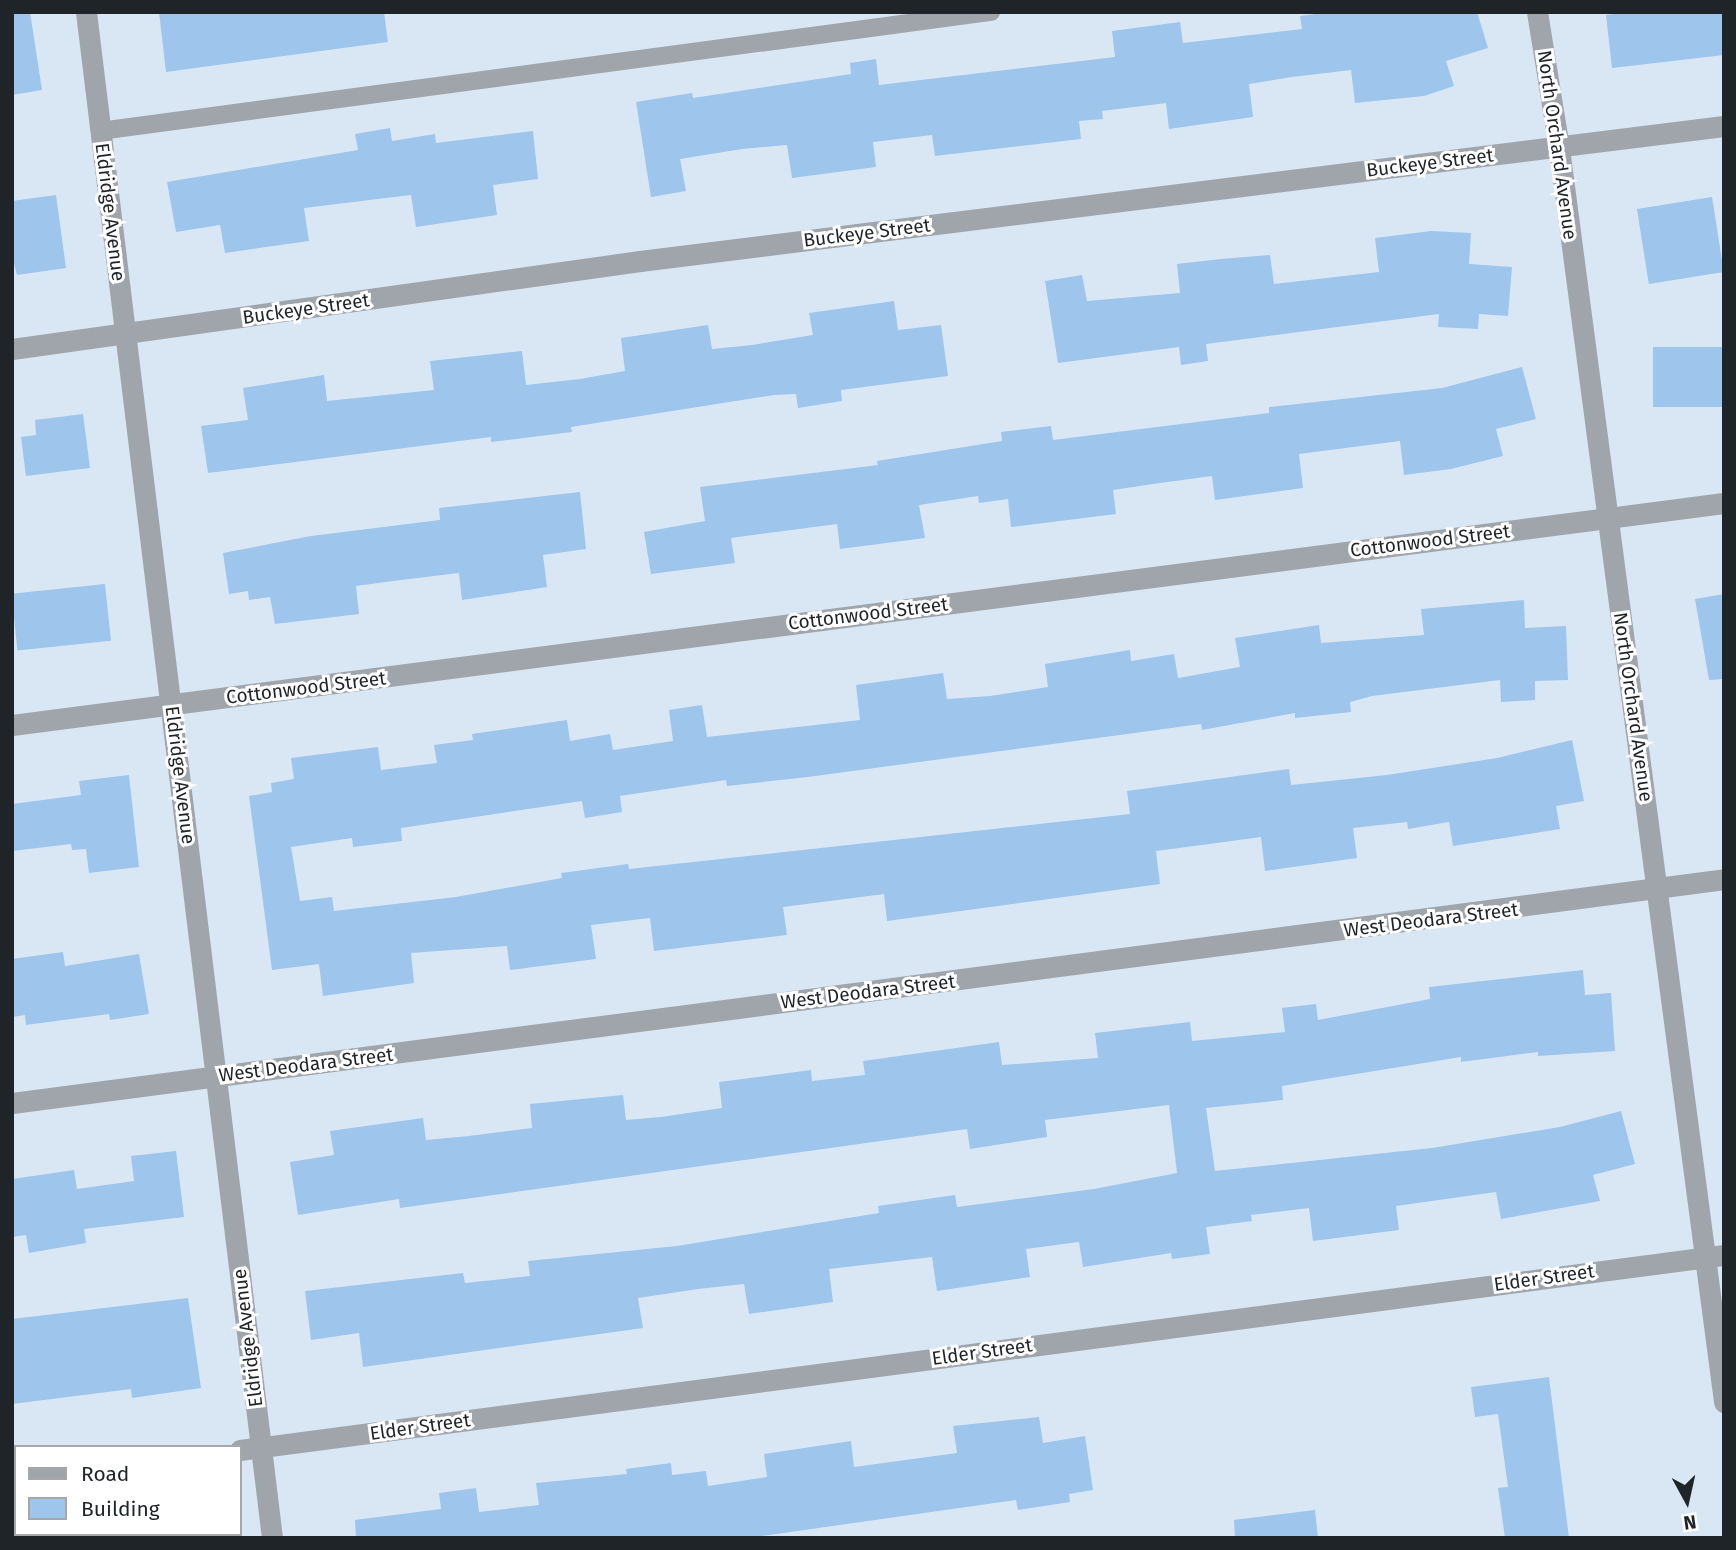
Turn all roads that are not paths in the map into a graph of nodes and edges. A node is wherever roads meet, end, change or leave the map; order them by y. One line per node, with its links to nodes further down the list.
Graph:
1 (86, 12): 5 (street, Eldridge Avenue)
2 (991, 12): 5 (lane)
3 (1538, 12): 6 (street, North Orchard Avenue)
4 (1724, 126): 6 (street, Buckeye Street)
5 (100, 131): 7 (street, Eldridge Avenue)
6 (1559, 148): 7 (street, Buckeye Street); 10 (street, North Orchard Avenue)
7 (126, 335): 8 (street, Buckeye Street); 11 (street, Eldridge Avenue)
8 (12, 349)
9 (1724, 503): 10 (street, Cottonwood Street)
10 (1608, 518): 11 (street, Cottonwood Street); 14 (street, North Orchard Avenue)
11 (171, 705): 12 (street, Cottonwood Street); 15 (street, Eldridge Avenue)
12 (12, 726)
13 (1724, 880): 14 (street, West Deodara Street)
14 (1657, 889): 15 (street, West Deodara Street); 17 (street, North Orchard Avenue)
15 (217, 1076): 16 (street, West Deodara Street); 19 (street, Eldridge Avenue)
16 (12, 1103)
17 (1714, 1256): 18 (street, North Orchard Avenue); 19 (street, Elder Street)
18 (1724, 1402)
19 (250, 1449): 20 (street, Eldridge Avenue)
20 (272, 1538)

